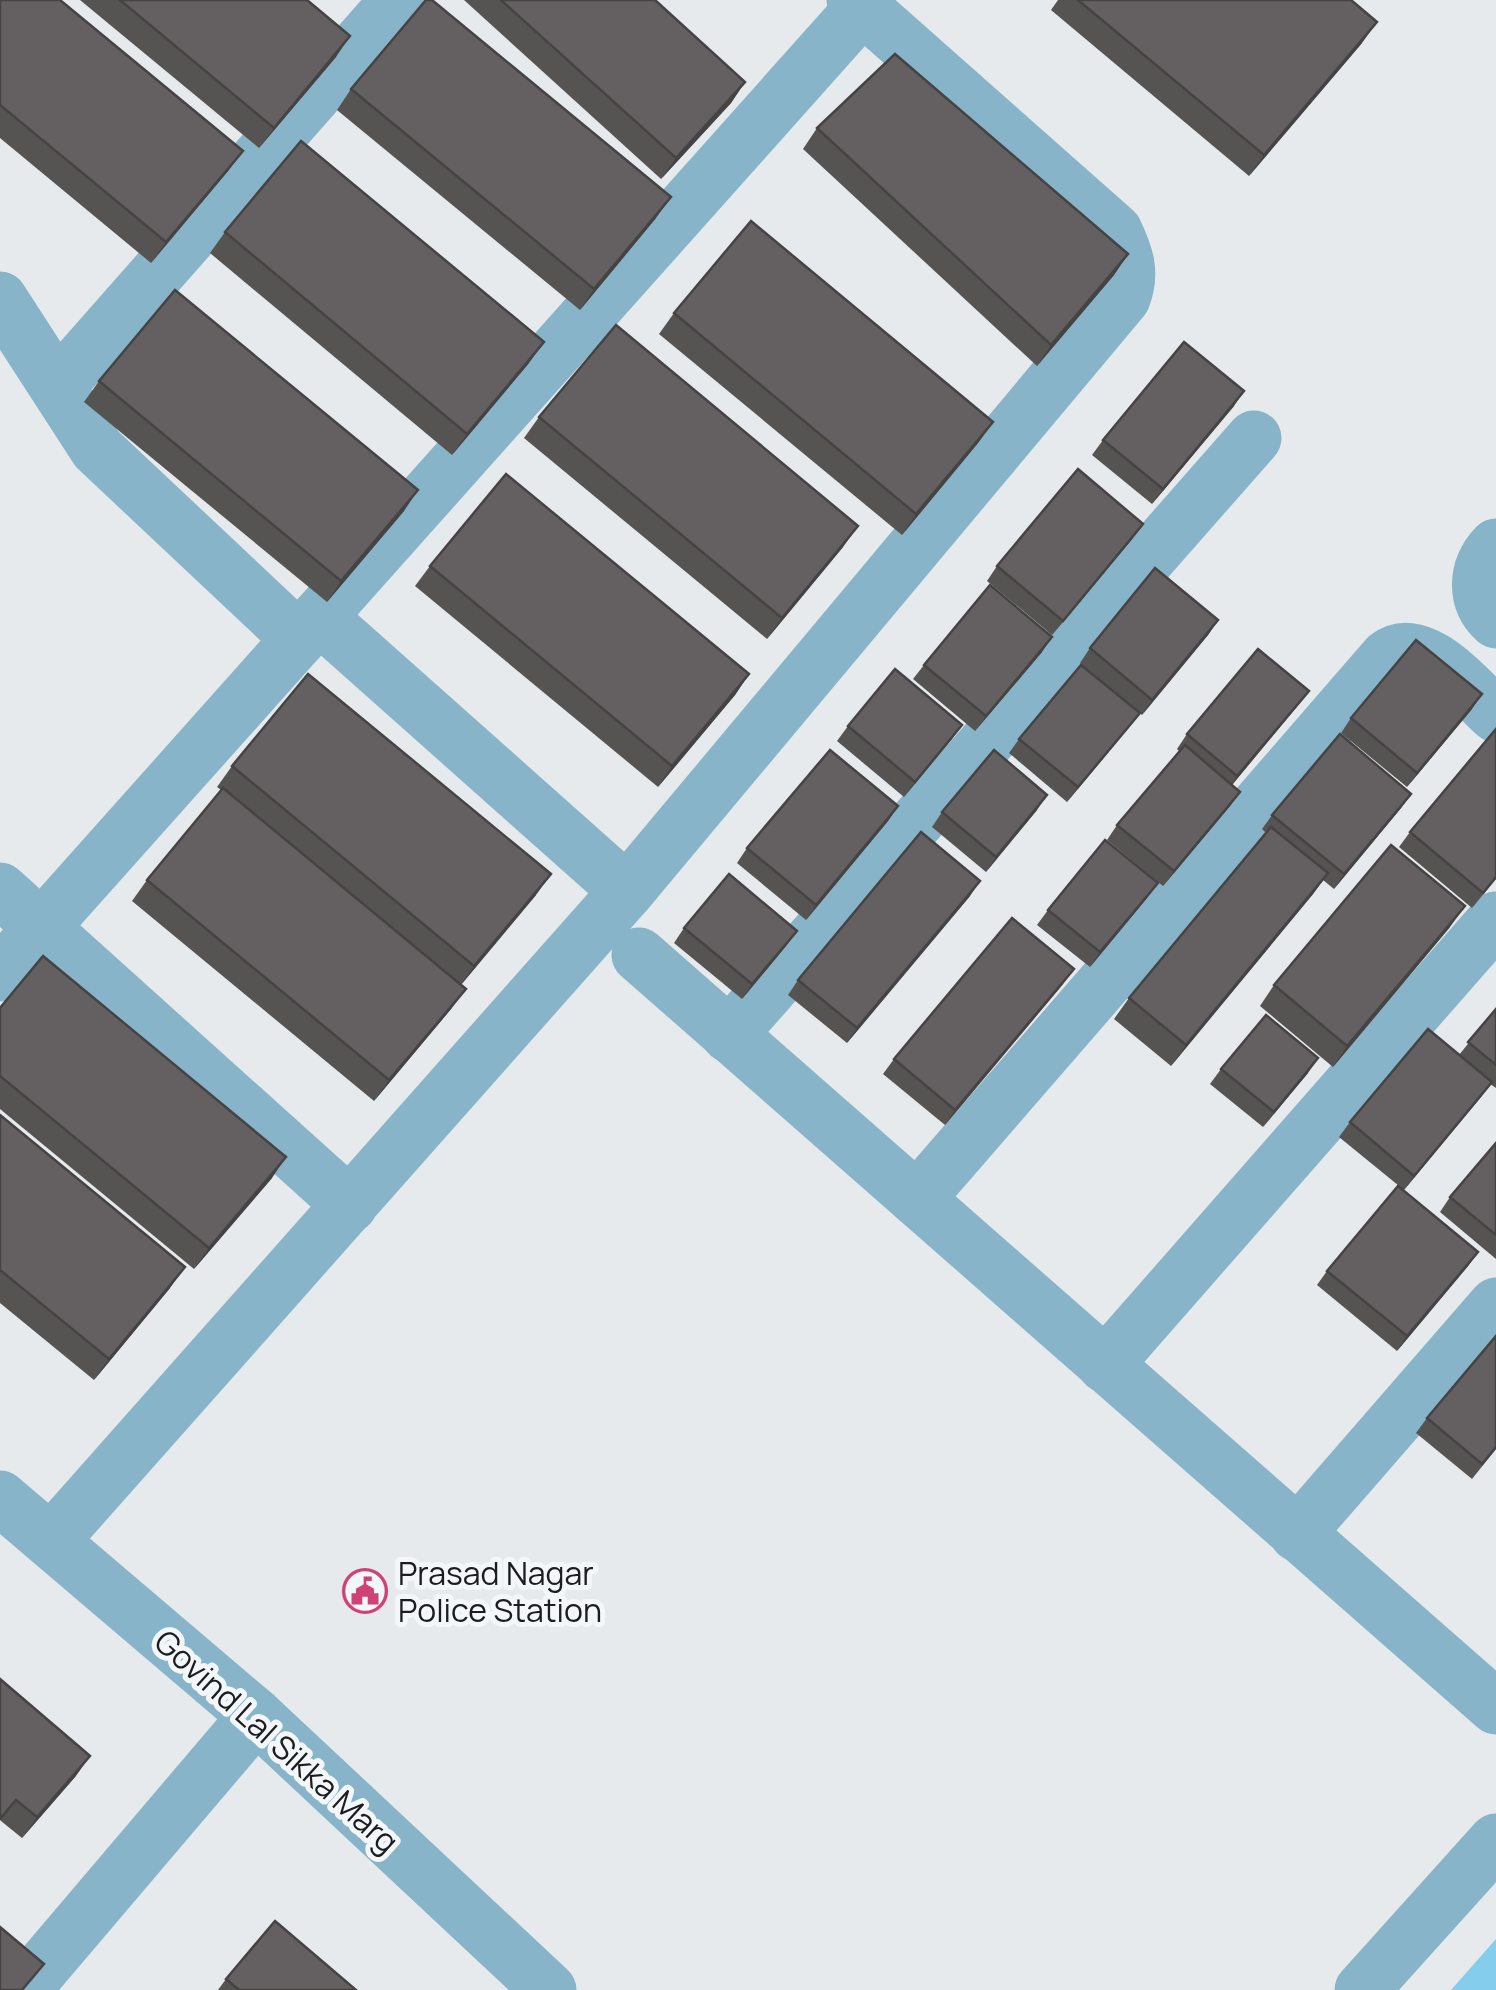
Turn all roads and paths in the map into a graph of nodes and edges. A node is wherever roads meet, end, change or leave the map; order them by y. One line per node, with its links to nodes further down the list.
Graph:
1 (398, 0): 4 (street)
2 (858, 4): 8 (street); 11 (street)
3 (0, 298): 4 (street)
4 (58, 386): 8 (street)
5 (1254, 438): 16 (street)
6 (1496, 546): 7 (street)
7 (1490, 616)
8 (309, 628): 11 (street); 13 (street)
9 (1496, 715): 17 (street)
10 (0, 890): 13 (street)
11 (627, 890): 18 (street)
12 (1496, 919): 20 (street)
13 (43, 926): 15 (street); 18 (street)
14 (639, 955): 16 (street)
15 (0, 974)
16 (729, 1034): 17 (street)
17 (917, 1199): 20 (street)
18 (350, 1205): 23 (street)
19 (1496, 1305): 22 (street)
20 (1105, 1364): 22 (street)
21 (0, 1498): 23 (street, Govind Lal Sikka Marg)
22 (1298, 1534): 24 (street)
23 (51, 1541): 25 (street, Govind Lal Sikka Marg)
24 (1493, 1699)
25 (256, 1716): 27 (street); 28 (street, Govind Lal Sikka Marg)
26 (1496, 1841): 29 (street)
27 (23, 1990)
28 (549, 1990)
29 (1362, 1990)

